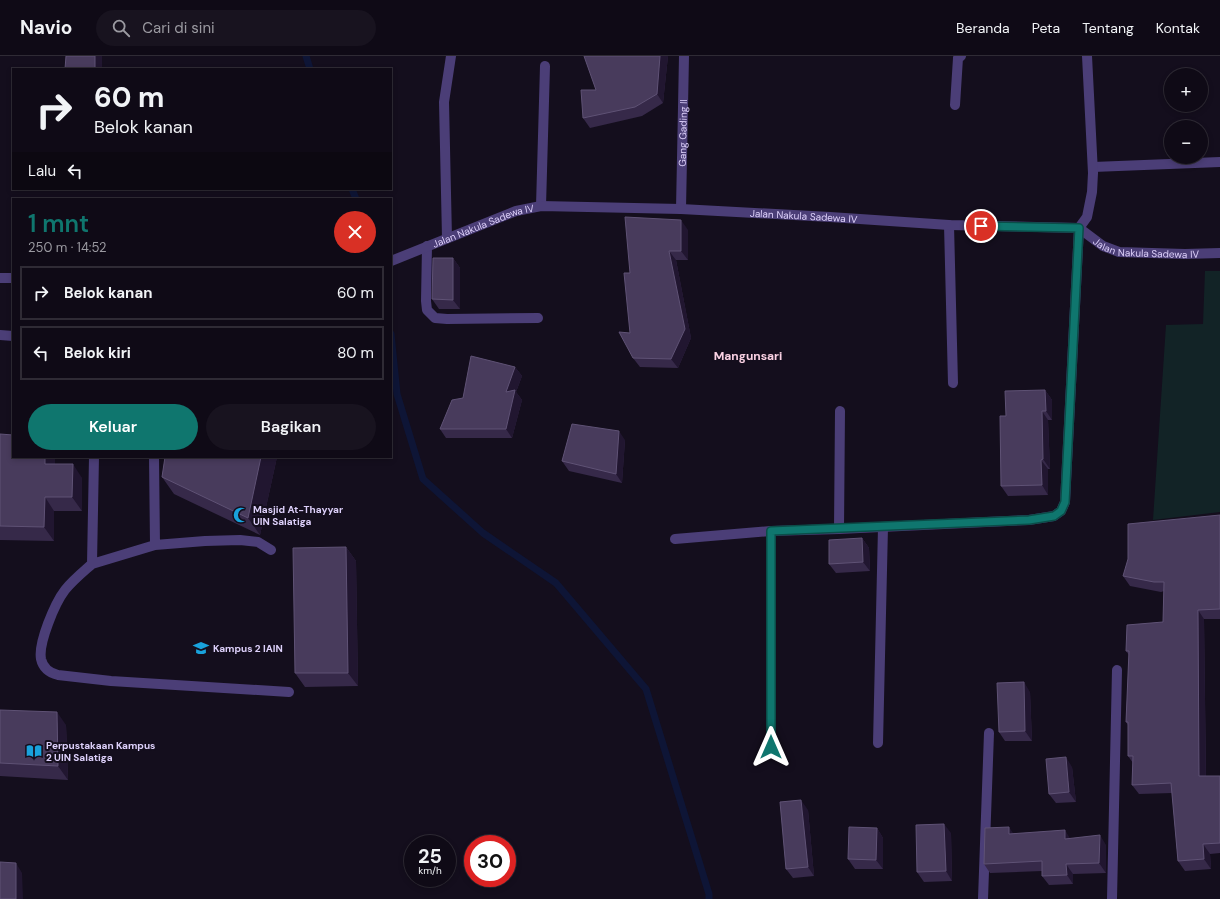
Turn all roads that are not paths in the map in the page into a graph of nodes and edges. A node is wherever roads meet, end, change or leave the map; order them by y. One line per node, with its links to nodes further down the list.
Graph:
1 (451, 56): 13 (street)
2 (684, 56): 10 (street, Gang Gading II)
3 (961, 56): 6 (street)
4 (1087, 56): 8 (street)
5 (545, 66): 9 (street)
6 (955, 105)
7 (1220, 162): 8 (street)
8 (1093, 167): 12 (street)
9 (541, 206): 10 (street, Jalan Nakula Sadewa IV); 13 (street, Jalan Nakula Sadewa IV)
10 (681, 209): 11 (street, Jalan Nakula Sadewa IV)
11 (949, 225): 12 (street, Jalan Nakula Sadewa IV); 22 (street)
12 (1079, 228): 15 (street, Jalan Nakula Sadewa IV); 26 (street)
13 (447, 238): 14 (street, Jalan Nakula Sadewa IV)
14 (427, 246): 16 (street, Jalan Nakula Sadewa IV); 19 (street)
15 (1220, 252)
16 (392, 261)
17 (0, 278): 18 (street)
18 (12, 278)
19 (538, 318)
20 (0, 335): 21 (street)
21 (12, 336)
22 (953, 383)
23 (840, 411): 27 (street)
24 (94, 458): 32 (street)
25 (154, 458): 30 (street)
26 (883, 527): 27 (street); 36 (street)
27 (839, 529): 28 (street)
28 (771, 531): 29 (street); 37 (street)
29 (675, 539)
30 (154, 545): 31 (street); 32 (street)
31 (271, 550)
32 (92, 564): 34 (street)
33 (1117, 670): 39 (street)
34 (290, 692)
35 (989, 733): 38 (street)
36 (878, 743)
37 (771, 747)
38 (983, 899)
39 (1112, 899)

